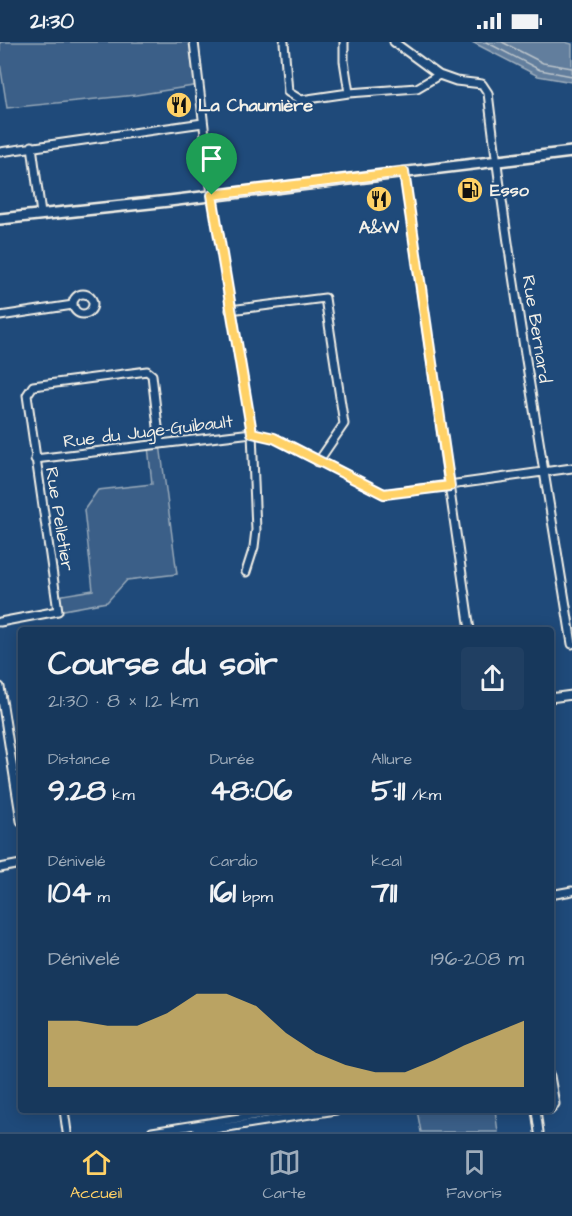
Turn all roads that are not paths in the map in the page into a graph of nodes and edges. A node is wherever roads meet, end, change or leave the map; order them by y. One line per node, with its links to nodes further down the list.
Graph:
1 (194, 42): 7 (street)
2 (284, 42): 6 (street)
3 (344, 42): 6 (street)
4 (394, 42): 5 (street)
5 (439, 75): 6 (street); 11 (street, Rue Bernard)
6 (350, 93)
7 (204, 123): 8 (street); 13 (street)
8 (32, 146): 9 (street); 14 (street)
9 (0, 152)
10 (572, 152): 11 (main road)
11 (496, 161): 12 (main road); 24 (street, Rue Bernard)
12 (404, 172): 13 (main road); 25 (street)
13 (212, 195): 14 (main road); 17 (street)
14 (41, 214): 15 (main road)
15 (0, 219)
16 (73, 305): 18 (street)
17 (230, 310): 19 (street); 22 (street)
18 (0, 316)
19 (252, 433): 20 (street, Rue du Juge-Guibault); 22 (street, Rue du Juge-Guibault); 26 (street)
20 (160, 444): 21 (street, Rue du Juge-Guibault); 21 (street, Rue Pelletier)
21 (35, 459): 27 (street, Rue Pelletier)
22 (318, 462): 25 (street, Rue du Juge-Guibault)
23 (572, 468): 24 (street, Rue du Juge-Guibault)
24 (544, 472): 25 (street, Rue du Juge-Guibault); 29 (street, Rue Bernard)
25 (450, 486): 28 (street)
26 (246, 572)
27 (0, 622)
28 (470, 627)
29 (572, 644)
30 (0, 687): 33 (street)
31 (572, 695): 32 (street)
32 (554, 697)
33 (18, 802)
34 (18, 865): 35 (street)
35 (0, 868)
36 (572, 891): 37 (street)
37 (554, 894)
38 (64, 1113): 42 (street)
39 (270, 1113): 43 (street)
40 (317, 1113): 44 (street)
41 (536, 1113): 45 (street)
42 (67, 1132)
43 (152, 1132)
44 (196, 1132)
45 (539, 1132)

